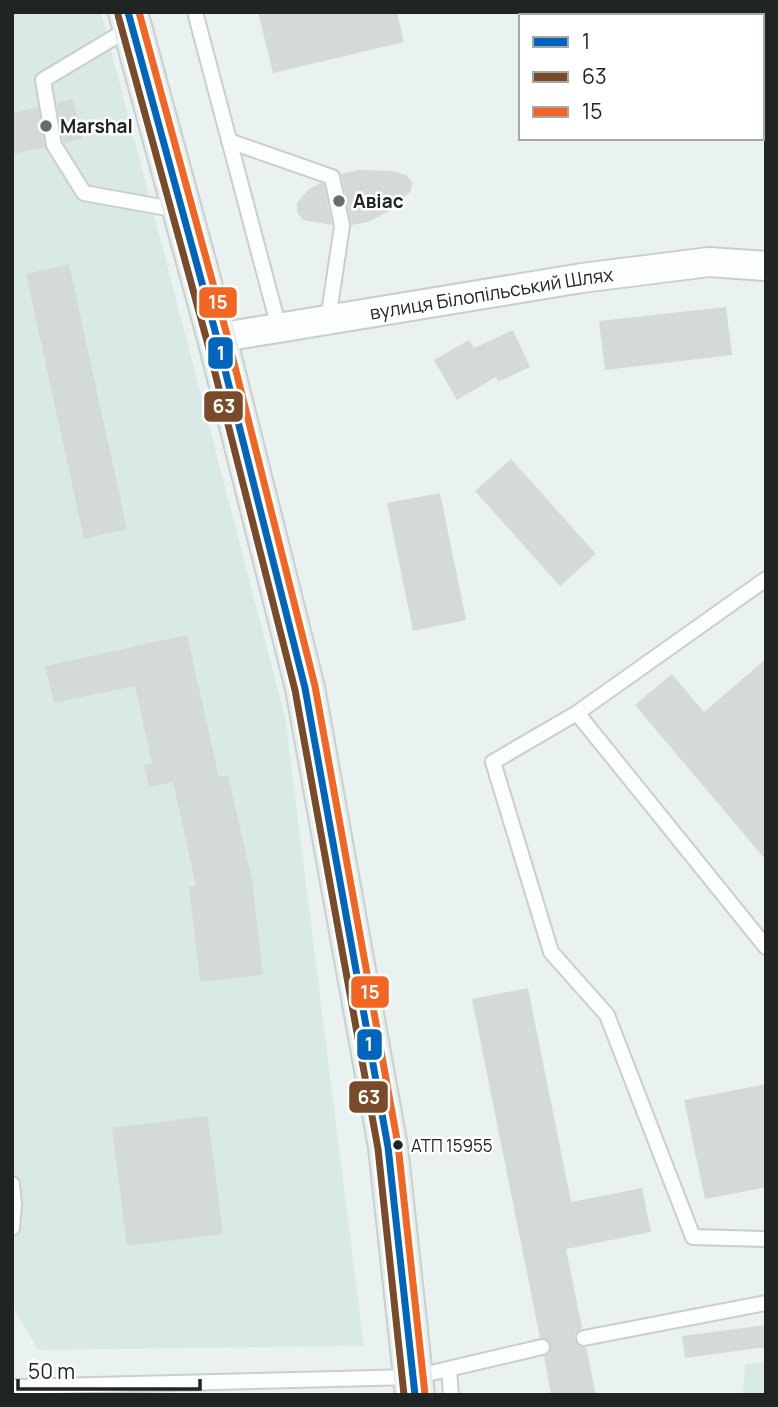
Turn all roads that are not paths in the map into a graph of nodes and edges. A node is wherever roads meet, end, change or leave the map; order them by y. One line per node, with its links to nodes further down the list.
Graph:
1 (195, 12): 3 (lane)
2 (130, 20): 4 (main road); 4 (lane)
3 (229, 141): 6 (lane); 7 (lane)
4 (183, 211): 8 (main road)
5 (766, 266): 6 (street, вулиця Білопільський Шлях)
6 (328, 320): 7 (street, вулиця Білопільський Шлях)
7 (279, 328): 8 (street, вулиця Білопільський Шлях)
8 (218, 338): 18 (main road)
9 (766, 579): 10 (lane)
10 (577, 713): 11 (lane); 14 (lane)
11 (766, 947)
12 (12, 1184): 13 (lane)
13 (12, 1228)
14 (766, 1239)
15 (766, 1303): 16 (lane)
16 (584, 1338)
17 (542, 1347): 18 (lane)
18 (426, 1380): 19 (lane); 20 (lane)
19 (13, 1386)
20 (451, 1395)

